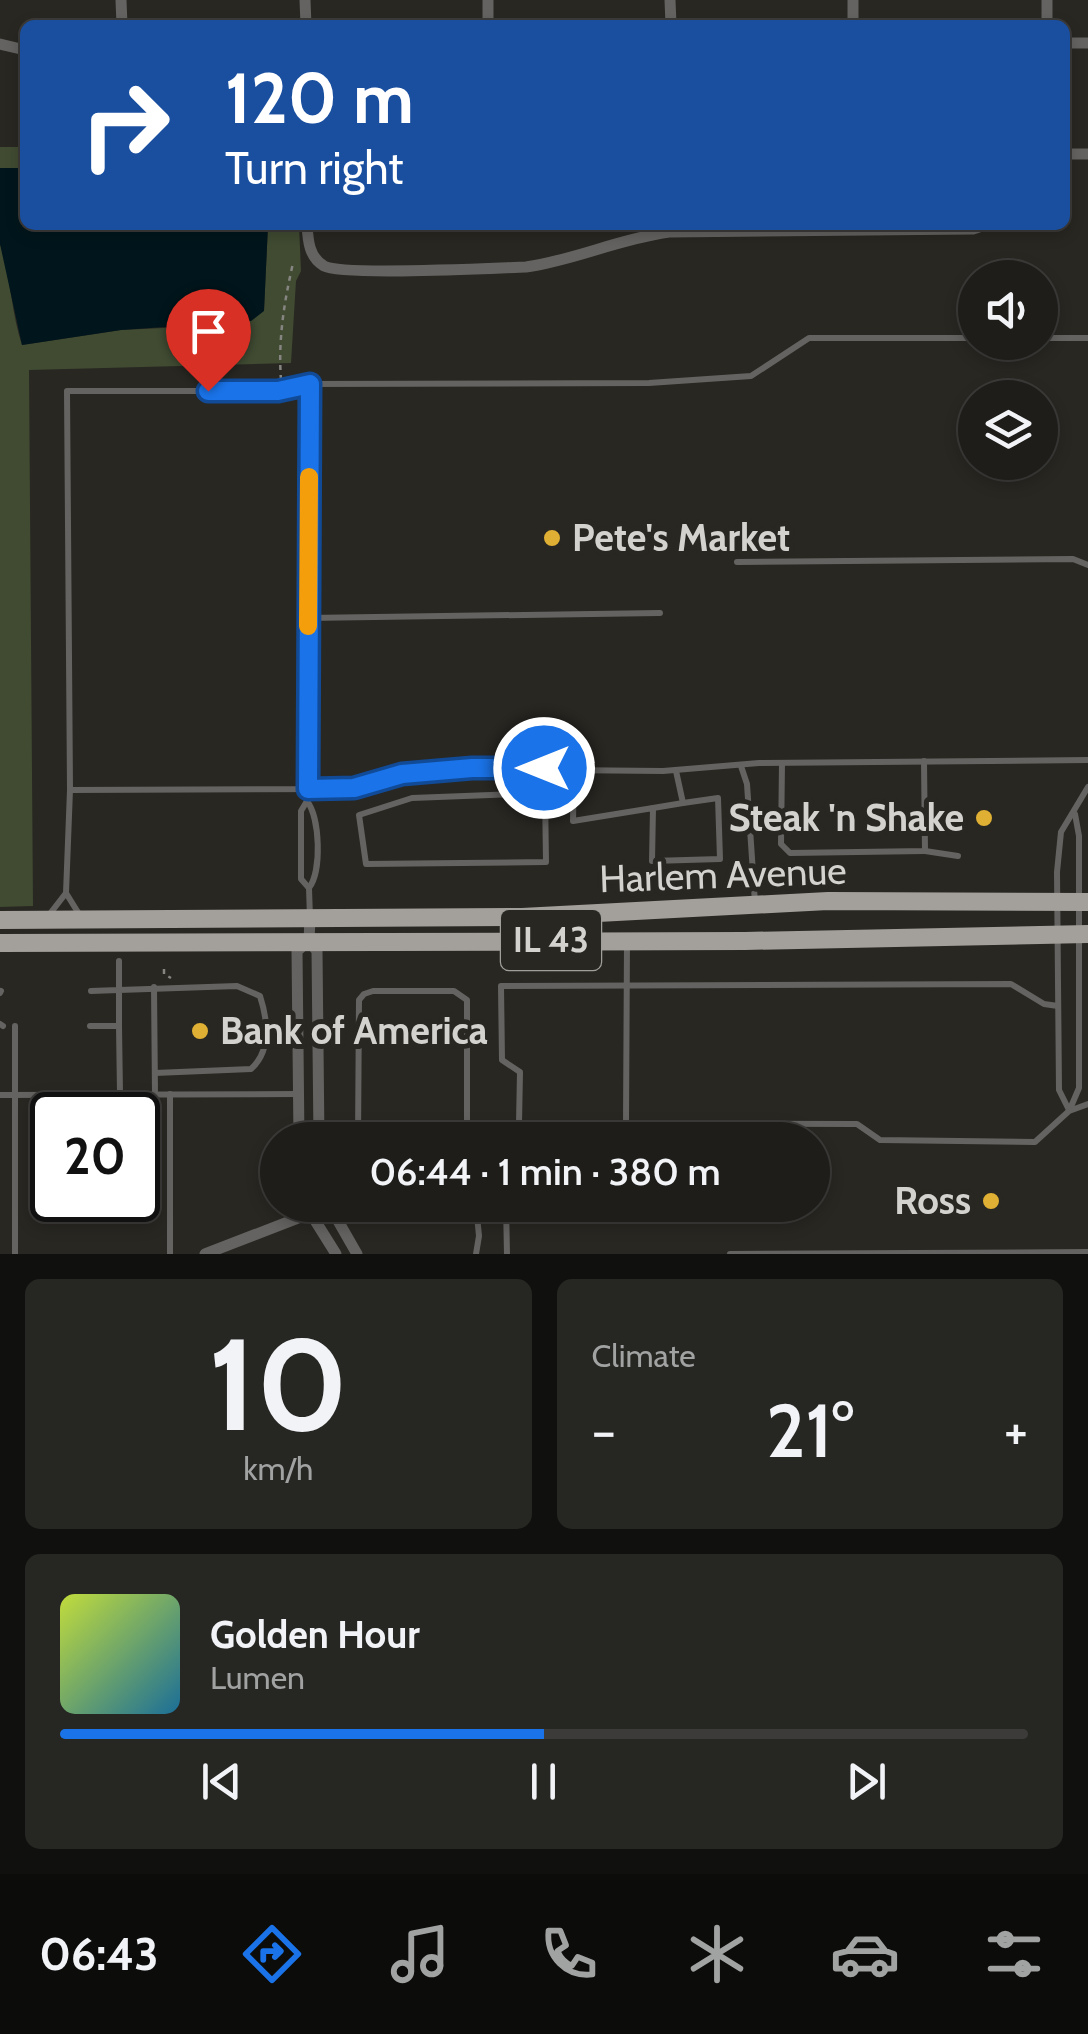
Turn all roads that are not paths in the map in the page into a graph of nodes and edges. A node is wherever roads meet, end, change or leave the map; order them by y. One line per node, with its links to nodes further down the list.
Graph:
1 (308, 230): 2 (street)
2 (872, 230)
3 (958, 338): 6 (lane)
4 (1058, 338): 5 (lane)
5 (1088, 338)
6 (310, 384): 10 (lane); 19 (lane)
7 (738, 562): 8 (lane)
8 (1088, 566)
9 (660, 613): 10 (lane)
10 (308, 618): 18 (lane)
11 (1088, 760): 12 (lane)
12 (924, 761): 13 (lane); 25 (lane)
13 (782, 763): 14 (lane); 25 (lane)
14 (741, 766): 16 (lane); 31 (lane)
15 (574, 770): 16 (lane); 18 (lane); 23 (lane)
16 (676, 770): 22 (lane)
17 (1088, 787): 24 (lane)
18 (308, 789): 19 (lane); 21 (lane)
19 (70, 790): 28 (lane)
20 (473, 794): 20 (lane)
21 (307, 801): 27 (lane); 27 (lane)
22 (682, 803): 23 (lane); 23 (lane)
23 (653, 808)
24 (1075, 813): 29 (lane); 30 (lane)
25 (925, 851): 26 (lane)
26 (958, 856)
27 (308, 888): 32 (lane)
28 (66, 894): 33 (lane); 35 (lane)
29 (1056, 902): 30 (main road, Harlem Avenue / IL 43); 31 (main road, Harlem Avenue / IL 43); 36 (lane)
30 (1082, 902): 37 (lane)
31 (755, 904): 32 (main road, Harlem Avenue / IL 43)
32 (310, 918): 33 (main road, Harlem Avenue / IL 43); 39 (street)
33 (82, 919): 35 (main road, Harlem Avenue / IL 43)
34 (0, 920): 35 (main road, Harlem Avenue / IL 43)
35 (45, 920)
36 (1056, 934): 37 (main road, Harlem Avenue / IL 43); 38 (main road, Harlem Avenue / IL 43); 49 (lane)
37 (1083, 934): 44 (lane)
38 (627, 940): 39 (main road, Harlem Avenue / IL 43); 45 (lane)
39 (309, 941): 41 (main road, Harlem Avenue / IL 43); 54 (street); 55 (street)
40 (105, 942): 41 (main road, Harlem Avenue / IL 43); 42 (main road, Harlem Avenue / IL 43); 43 (lane)
41 (133, 942): 43 (lane)
42 (0, 943)
43 (119, 960): 47 (lane)
44 (1083, 985): 64 (lane)
45 (626, 986): 49 (lane); 69 (lane); 70 (lane)
46 (154, 988): 47 (lane); 53 (lane); 53 (lane)
47 (119, 990): 48 (lane); 52 (lane)
48 (91, 991)
49 (1058, 1006): 64 (lane)
50 (15, 1026): 61 (lane)
51 (90, 1026): 52 (lane)
52 (119, 1026): 56 (lane)
53 (156, 1073): 57 (lane)
54 (318, 1081): 55 (lane); 66 (street)
55 (299, 1088): 59 (lane); 65 (street)
56 (120, 1092)
57 (156, 1092)
58 (160, 1094): 59 (lane)
59 (170, 1094): 80 (lane)
60 (0, 1095): 61 (lane)
61 (15, 1095): 62 (lane); 79 (lane)
62 (30, 1095)
63 (1088, 1104): 64 (lane)
64 (1069, 1111): 71 (lane)
65 (300, 1122)
66 (319, 1122)
67 (358, 1122): 68 (lane)
68 (467, 1122)
69 (519, 1122)
70 (626, 1122)
71 (830, 1124)
72 (286, 1222): 77 (street)
73 (318, 1222): 82 (street)
74 (339, 1222): 83 (street)
75 (476, 1222): 84 (lane)
76 (506, 1222): 85 (lane)
77 (235, 1249): 81 (street)
78 (1088, 1252): 86 (lane)
79 (16, 1254)
80 (170, 1254)
81 (206, 1254)
82 (336, 1254)
83 (356, 1254)
84 (476, 1254)
85 (507, 1254)
86 (730, 1254)

